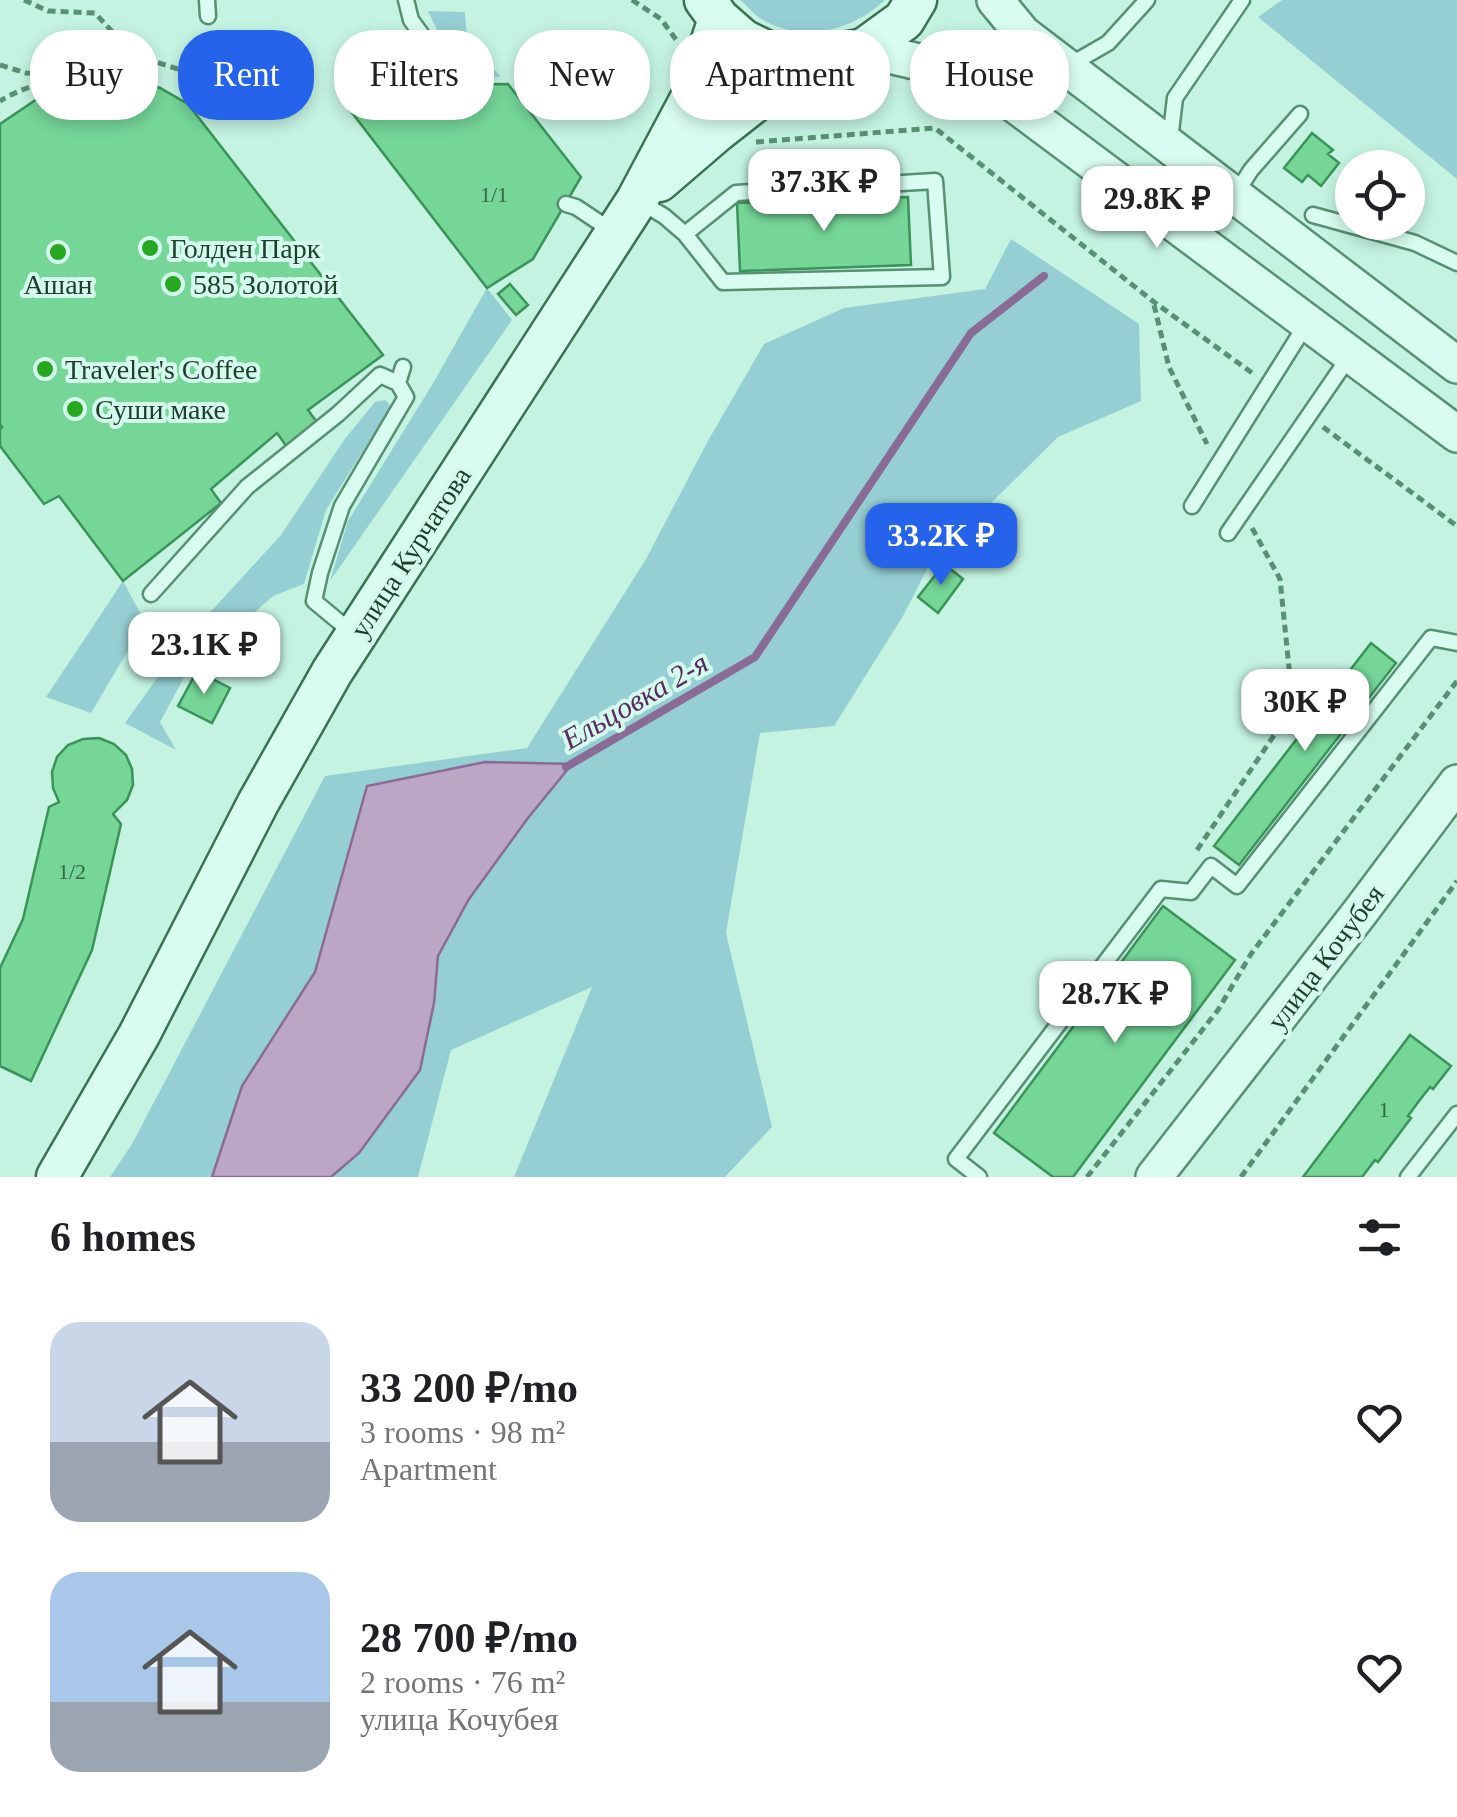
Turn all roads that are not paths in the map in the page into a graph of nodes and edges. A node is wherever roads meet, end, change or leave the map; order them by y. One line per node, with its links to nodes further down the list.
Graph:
1 (207, 0): 8 (lane)
2 (406, 0): 9 (lane)
3 (916, 0): 11 (main road)
4 (995, 0): 12 (street)
5 (1147, 0): 14 (lane)
6 (1242, 0): 18 (lane)
7 (712, 10): 10 (main road); 22 (main road)
8 (208, 16)
9 (419, 30)
10 (733, 30)
11 (890, 30)
12 (1020, 30)
13 (890, 56): 25 (street)
14 (1069, 65)
15 (1069, 69): 18 (street)
16 (1300, 114): 19 (lane)
17 (731, 120): 22 (main road)
18 (1169, 146): 19 (street)
19 (1234, 196): 27 (street)
20 (566, 204): 22 (lane)
21 (1313, 215): 24 (lane)
22 (626, 217): 23 (lane); 34 (main road, улица Курчатова)
23 (685, 234): 23 (lane)
24 (1457, 263)
25 (1308, 322): 26 (street); 31 (lane)
26 (1350, 355): 30 (street); 32 (lane)
27 (1457, 365)
28 (402, 367): 29 (lane)
29 (398, 383): 33 (lane); 34 (lane)
30 (1457, 434)
31 (1192, 506)
32 (1228, 533)
33 (150, 594)
34 (356, 635): 38 (main road, улица Курчатова)
35 (1457, 642): 39 (lane)
36 (1457, 783): 40 (street, улица Кочубея)
37 (1457, 1114): 41 (lane)
38 (57, 1177)
39 (979, 1177)
40 (1154, 1177)
41 (1408, 1177)

